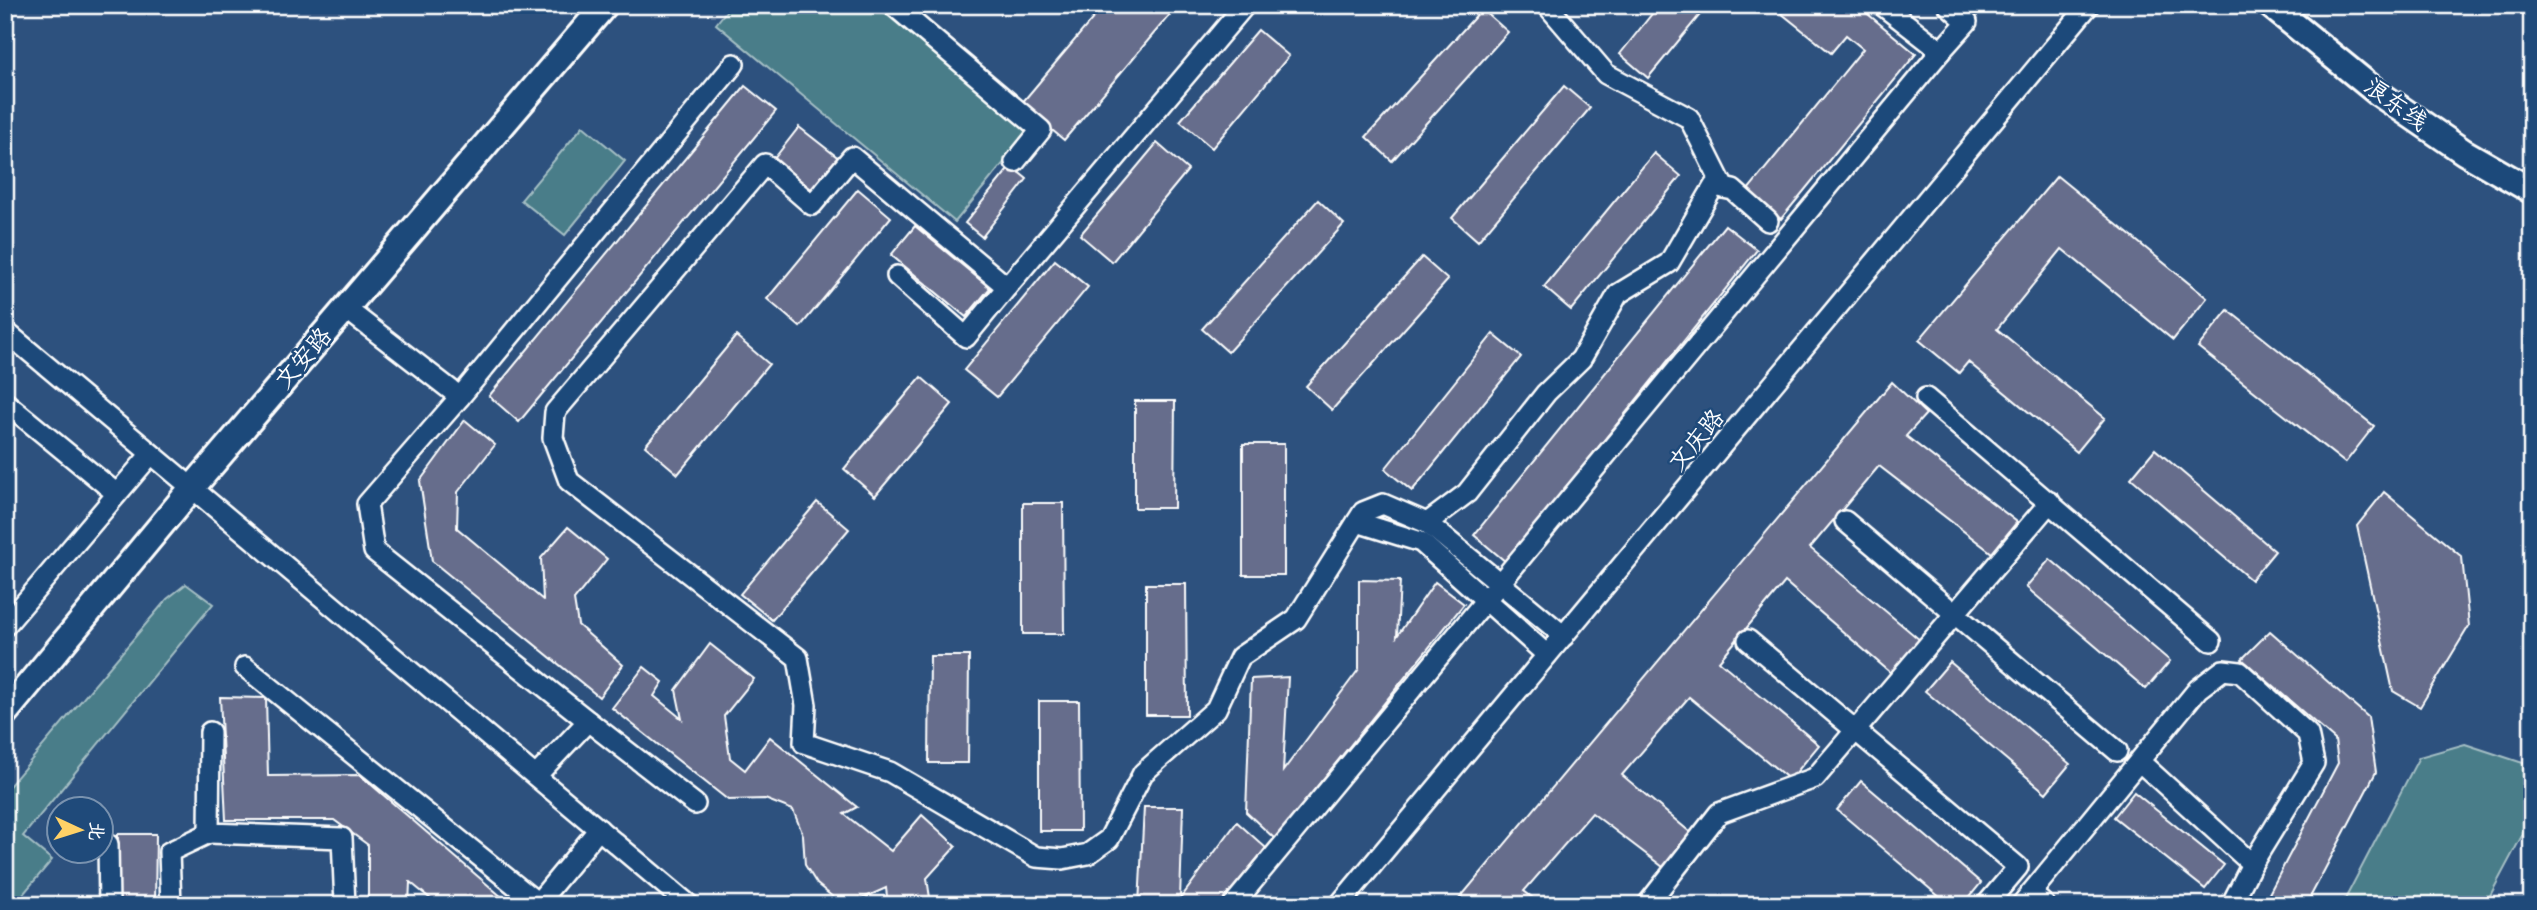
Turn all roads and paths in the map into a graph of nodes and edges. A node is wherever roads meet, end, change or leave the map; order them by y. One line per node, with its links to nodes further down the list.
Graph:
1 (605, 5): 17 (main road, 文安路)
2 (893, 5): 11 (street)
3 (1245, 5): 16 (street)
4 (1547, 5): 12 (street)
5 (1882, 5): 9 (street)
6 (1948, 5): 9 (street)
7 (2089, 5): 33 (street, 文庆路)
8 (2270, 5): 13 (main road, 浪东线)
9 (1941, 51): 29 (street)
10 (734, 64): 19 (street)
11 (1015, 162)
12 (1724, 188): 14 (street); 28 (street)
13 (2532, 191)
14 (1768, 221)
15 (897, 276): 16 (street)
16 (1007, 287): 27 (street)
17 (345, 308): 19 (street); 23 (main road, 文安路)
18 (5, 331): 22 (street)
19 (460, 397): 39 (street)
20 (1926, 398): 25 (street)
21 (5, 402): 24 (street)
22 (151, 454): 23 (street); 24 (street)
23 (192, 488): 38 (main road, 文安路); 44 (street)
24 (117, 494): 32 (street)
25 (2050, 502): 31 (street); 35 (street)
26 (1845, 521): 31 (street)
27 (1357, 522): 28 (street); 30 (street)
28 (1427, 523): 29 (street)
29 (1498, 583): 30 (street); 33 (street)
30 (1485, 600): 36 (street); 56 (street)
31 (1954, 615): 40 (street); 42 (street)
32 (5, 626)
33 (1563, 636): 36 (street, 文庆路)
34 (1748, 640): 40 (street)
35 (2211, 641)
36 (1547, 656): 57 (street, 文庆路)
37 (245, 667): 51 (street)
38 (5, 713)
39 (588, 721): 44 (street); 45 (street)
40 (1856, 730): 58 (street); 59 (street)
41 (210, 732): 47 (street)
42 (2116, 751)
43 (2139, 761): 49 (street); 49 (street); 50 (street)
44 (536, 776): 46 (street)
45 (695, 804)
46 (599, 830): 51 (street); 55 (street)
47 (209, 833): 53 (street); 54 (street)
48 (108, 864): 52 (street)
49 (2252, 864): 60 (street)
50 (2032, 901)
51 (538, 904)
52 (109, 905)
53 (171, 905)
54 (345, 905)
55 (689, 905)
56 (1233, 905)
57 (1339, 905)
58 (1647, 905)
59 (1986, 905)
60 (2231, 905)

